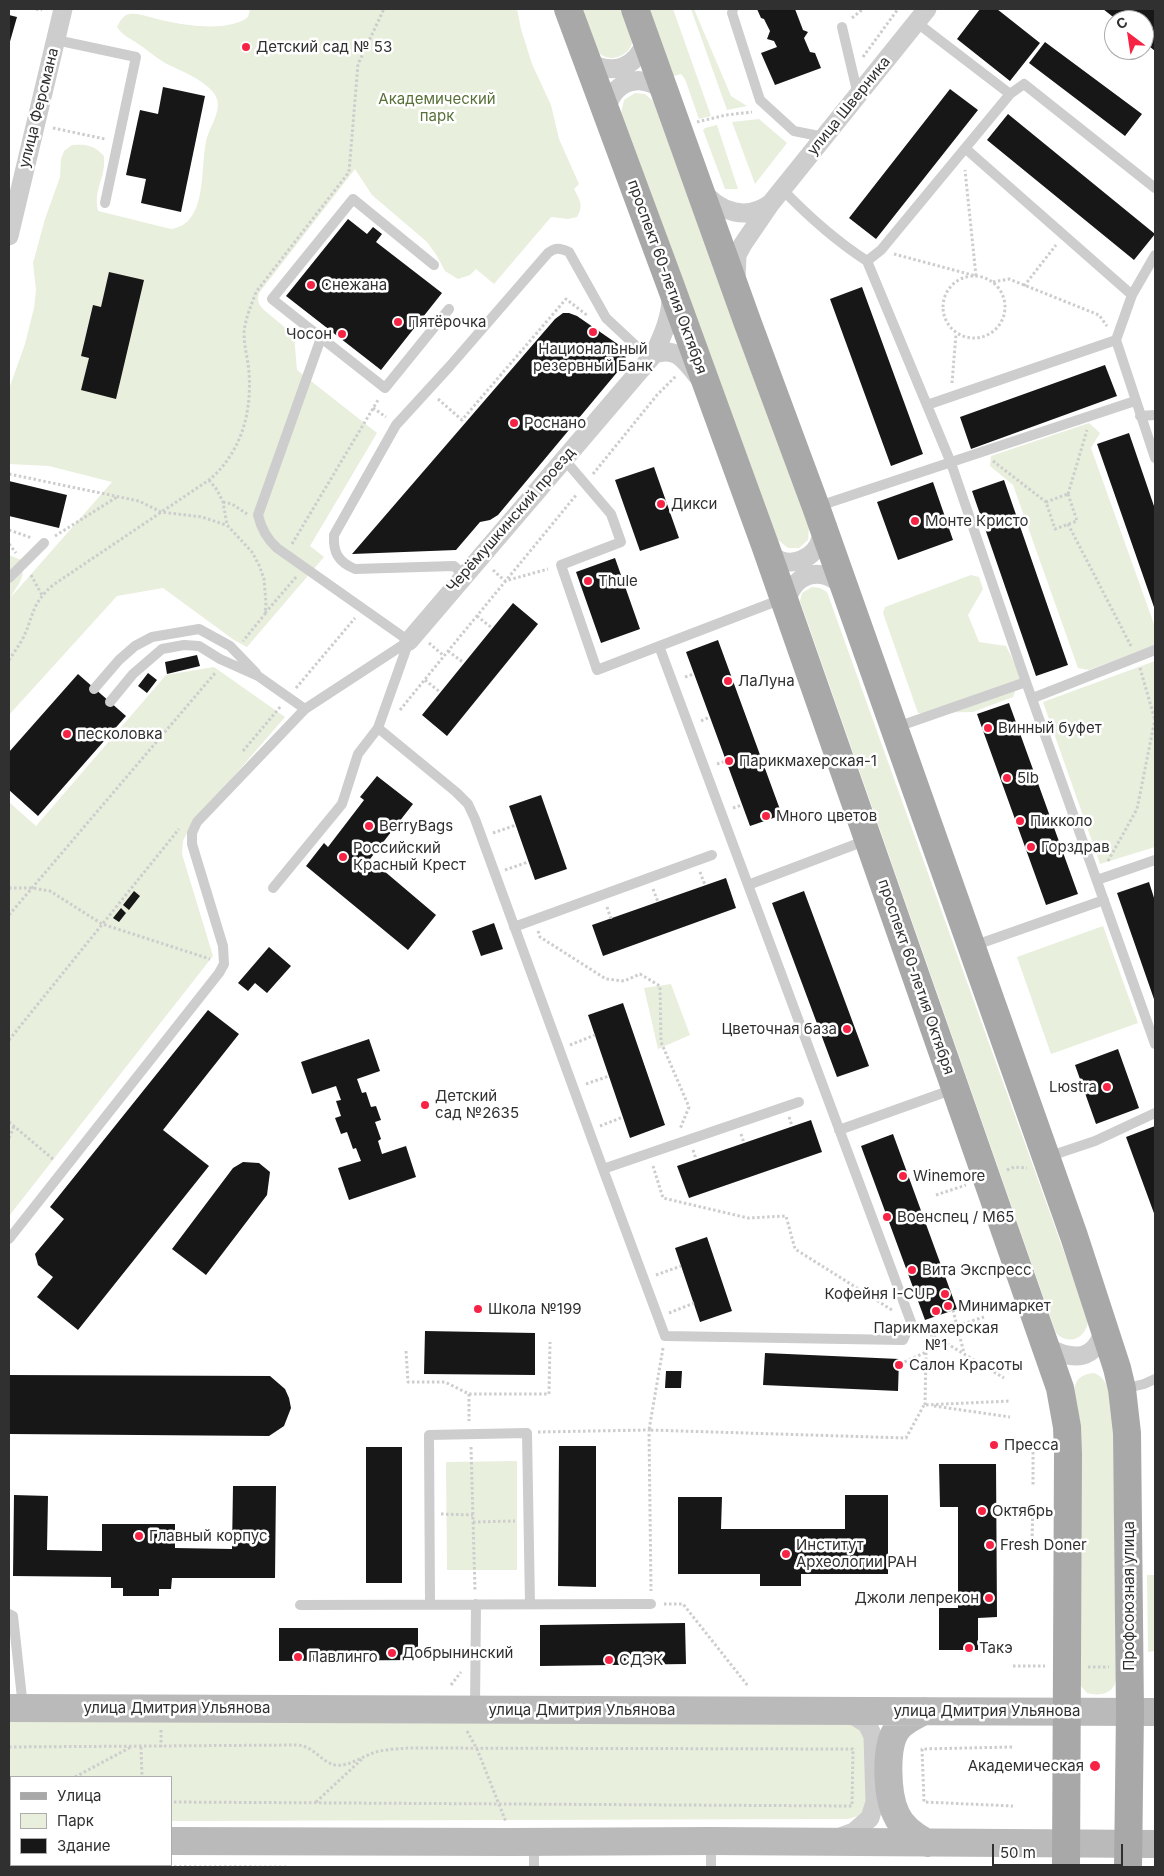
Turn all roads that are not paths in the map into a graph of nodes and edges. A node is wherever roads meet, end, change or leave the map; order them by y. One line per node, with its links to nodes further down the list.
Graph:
1 (63, 9): 7 (street, улица Ферсмана)
2 (568, 9): 9 (main road, проспект 60-летия Октября)
3 (634, 9): 8 (main road)
4 (733, 9): 14 (lane)
5 (922, 16): 11 (lane); 12 (street, улица Шверника)
6 (842, 27): 12 (lane)
7 (56, 40): 19 (lane); 21 (street, улица Ферсмана)
8 (646, 41): 9 (street); 10 (main road)
9 (588, 62): 13 (main road, проспект 60-летия Октября)
10 (662, 89): 13 (street); 16 (main road)
11 (1010, 94): 15 (lane); 17 (lane)
12 (858, 95): 14 (street, улица Шверника)
13 (606, 112): 25 (main road, проспект 60-летия Октября)
14 (824, 137): 18 (street, улица Шверника)
15 (965, 151): 23 (lane); 27 (lane)
16 (696, 182): 20 (street, улица Шверника); 26 (main road)
17 (1155, 188)
18 (782, 189): 20 (street, улица Шверника); 23 (lane)
19 (105, 203)
20 (770, 203): 26 (street, улица Шверника)
21 (9, 236)
22 (1155, 255): 27 (lane)
23 (867, 261): 34 (lane)
24 (434, 265): 29 (lane)
25 (670, 284): 31 (street, Черёмушкинский проезд); 32 (main road, проспект 60-летия Октября)
26 (736, 292): 40 (main road)
27 (1132, 295): 30 (lane)
28 (449, 310): 29 (lane)
29 (321, 338): 47 (lane)
30 (1116, 340): 33 (lane); 34 (lane)
31 (652, 356): 32 (street); 38 (street, Черёмушкинский проезд); 43 (lane)
32 (708, 389): 42 (main road, проспект 60-летия Октября)
33 (1136, 401): 36 (lane); 39 (lane)
34 (927, 405): 39 (lane)
35 (1155, 415): 36 (lane)
36 (1140, 416): 37 (lane)
37 (1155, 458)
38 (564, 459): 43 (street, Черёмушкинский проезд); 48 (lane)
39 (951, 463): 40 (lane); 51 (lane)
40 (818, 514): 42 (street); 45 (main road)
41 (44, 543): 44 (lane)
42 (764, 546): 46 (main road, проспект 60-летия Октября)
43 (459, 570): 47 (street, Черёмушкинский проезд)
44 (9, 578)
45 (844, 588): 46 (street); 56 (main road)
46 (784, 603): 48 (lane); 58 (main road, проспект 60-летия Октября)
47 (412, 637): 55 (lane); 57 (lane)
48 (659, 646): 62 (lane)
49 (1155, 650): 53 (lane)
50 (258, 676): 52 (lane); 54 (lane); 55 (lane)
51 (1026, 682): 53 (lane); 56 (lane)
52 (94, 689)
53 (1033, 698): 61 (lane)
54 (110, 702)
55 (305, 709): 74 (lane)
56 (894, 728): 66 (main road)
57 (380, 730): 63 (lane); 65 (lane)
58 (868, 840): 62 (lane); 68 (main road, проспект 60-летия Октября)
59 (712, 855): 65 (lane)
60 (1155, 860): 61 (lane)
61 (1097, 880): 64 (lane)
62 (748, 885): 71 (lane)
63 (274, 888)
64 (1104, 900): 66 (lane); 67 (lane)
65 (514, 928): 73 (lane)
66 (972, 947): 72 (main road)
67 (1155, 1044)
68 (956, 1088): 71 (lane); 76 (main road, проспект 60-летия Октября)
69 (799, 1102): 73 (lane)
70 (1155, 1113): 72 (lane)
71 (839, 1130): 73 (lane)
72 (1040, 1163): 75 (main road)
73 (603, 1169)
74 (9, 1239)
75 (1105, 1327): 76 (street); 78 (main road, Профсоюзная улица)
76 (1046, 1347): 89 (main road)
77 (1155, 1379): 78 (lane)
78 (1122, 1389): 90 (main road, Профсоюзная улица)
79 (430, 1604): 80 (lane); 81 (lane); 83 (lane)
80 (476, 1604): 81 (lane); 86 (lane)
81 (530, 1604): 82 (lane)
82 (651, 1604)
83 (300, 1605)
84 (9, 1614): 85 (lane)
85 (16, 1708): 86 (main road, улица Дмитрия Ульянова)
86 (471, 1709): 88 (main road, улица Дмитрия Ульянова)
87 (924, 1711): 88 (main road, улица Дмитрия Ульянова); 89 (main road, улица Дмитрия Ульянова); 93 (main road)
88 (843, 1712): 92 (street)
89 (1067, 1712): 90 (main road, улица Дмитрия Ульянова); 97 (main road)
90 (1142, 1712): 98 (main road, Профсоюзная улица)
91 (172, 1841): 95 (main road)
92 (827, 1842): 93 (main road); 96 (main road)
93 (927, 1842): 97 (main road)
94 (1155, 1844): 98 (main road)
95 (525, 1851): 96 (main road)
96 (711, 1854)
97 (1066, 1855): 98 (main road)
98 (1127, 1855)

